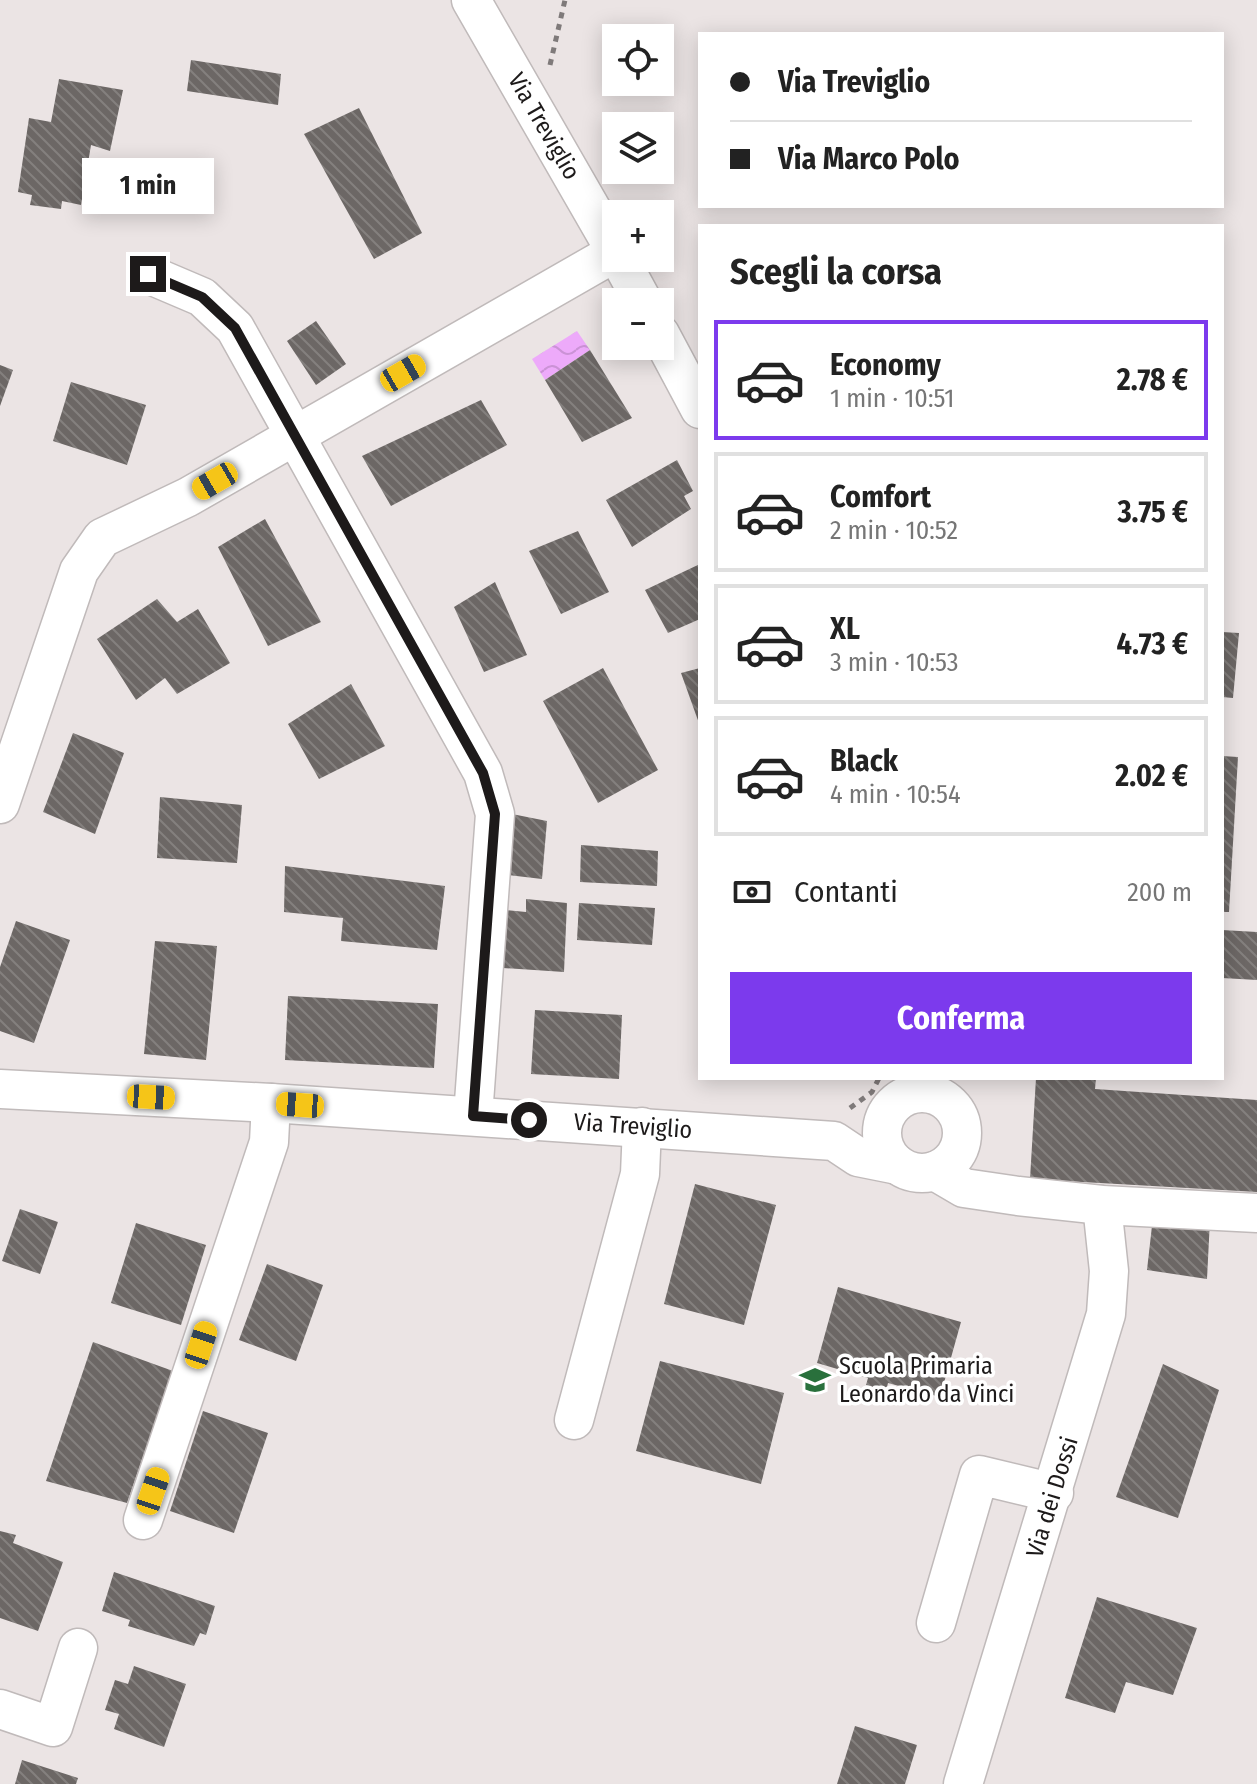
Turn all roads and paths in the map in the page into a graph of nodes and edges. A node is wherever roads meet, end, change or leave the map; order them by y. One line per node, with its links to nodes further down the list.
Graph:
1 (471, 0): 3 (street, Via Treviglio)
2 (565, 0): 3 (path)
3 (531, 103): 4 (street, Via Treviglio)
4 (602, 227)
5 (602, 260): 9 (street)
6 (148, 274): 9 (street)
7 (674, 360): 8 (street)
8 (698, 405)
9 (296, 434): 10 (street); 15 (street)
10 (0, 804)
11 (956, 1080): 17 (street)
12 (0, 1089): 14 (street, Via Treviglio)
13 (901, 1094): 17 (street); 18 (street); 19 (street)
14 (271, 1103): 15 (street, Via Treviglio); 26 (street)
15 (473, 1116): 16 (street, Via Treviglio)
16 (642, 1127): 18 (street, Via Treviglio); 24 (street)
17 (960, 1130): 20 (street); 21 (street)
18 (834, 1141): 19 (street, Via Treviglio)
19 (898, 1165): 20 (street)
20 (935, 1171): 21 (street)
21 (1018, 1196): 22 (street)
22 (1102, 1205): 23 (street); 25 (street, Via dei Dossi)
23 (1257, 1213)
24 (574, 1420)
25 (1054, 1493): 27 (street); 30 (street, Via dei Dossi)
26 (143, 1520)
27 (936, 1623)
28 (78, 1648): 29 (street)
29 (0, 1709)
30 (963, 1784)

